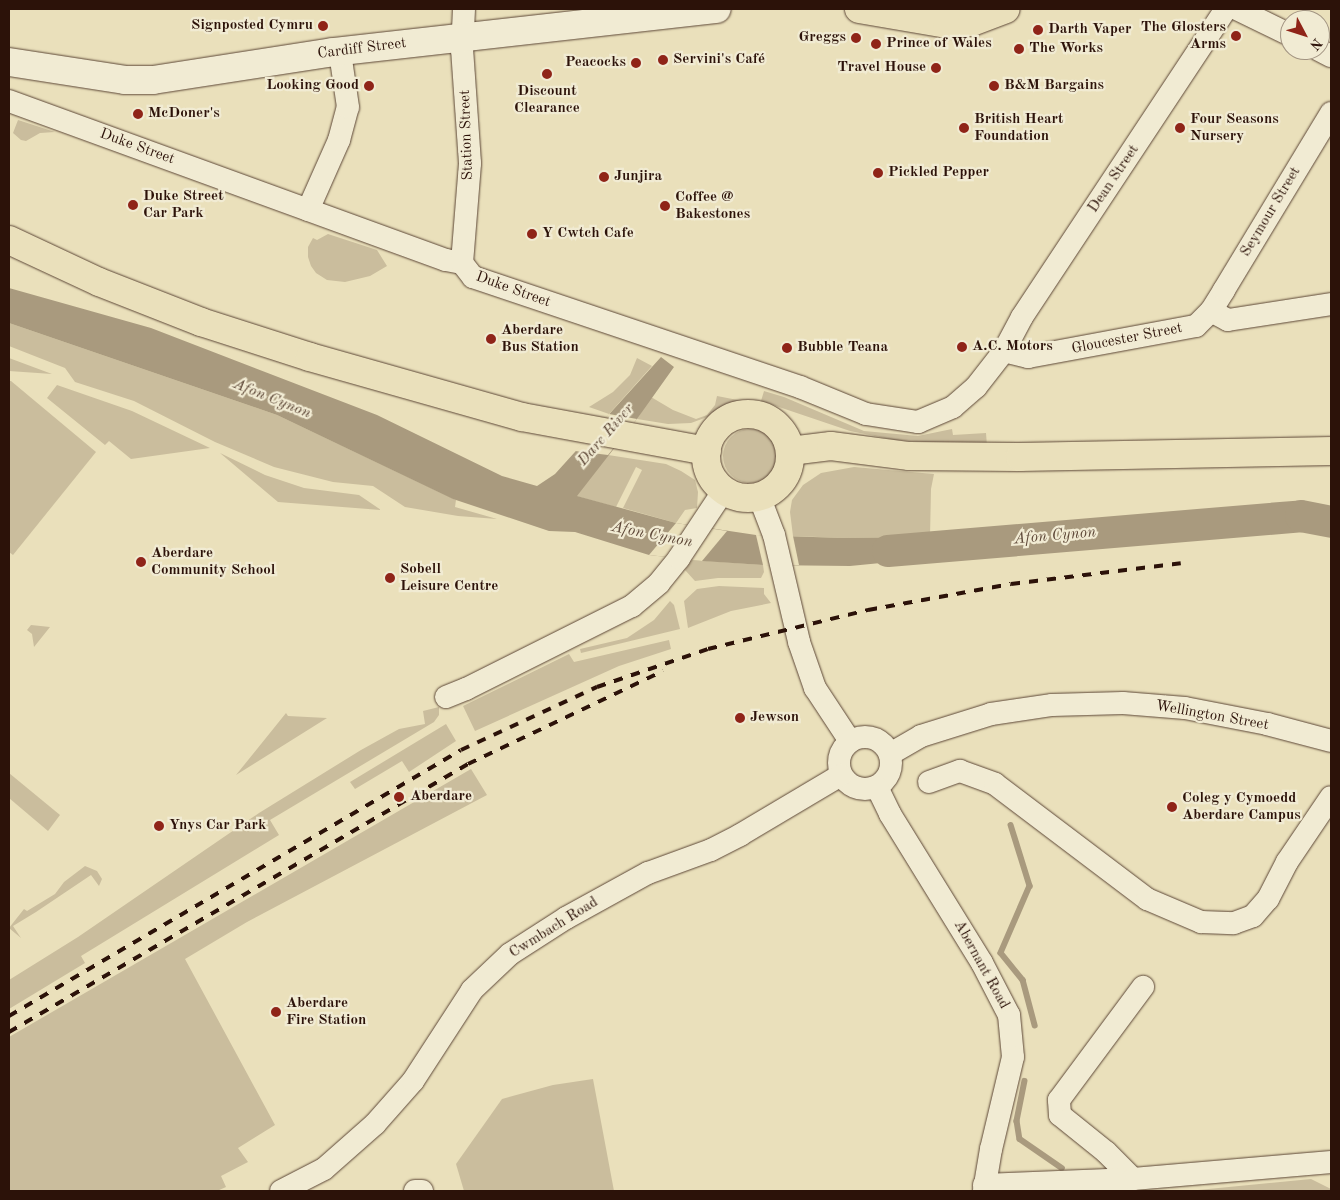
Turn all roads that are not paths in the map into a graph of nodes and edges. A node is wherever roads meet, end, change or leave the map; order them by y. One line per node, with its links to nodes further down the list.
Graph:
1 (464, 9): 8 (street, Station Street)
2 (717, 9): 8 (main road, Cardiff Street)
3 (859, 9): 4 (main road)
4 (1006, 9)
5 (1226, 9): 18 (street, Dean Street)
6 (1237, 9): 7 (street)
7 (1280, 30)
8 (463, 37): 9 (main road, Cardiff Street); 15 (street, Station Street)
9 (340, 53): 10 (main road, Cardiff Street); 13 (street)
10 (9, 62)
11 (9, 101): 13 (street, Duke Street)
12 (1331, 113): 17 (street, Seymour Street)
13 (308, 210): 15 (street, Duke Street)
14 (10, 239): 19 (main road)
15 (462, 263): 18 (street, Duke Street)
16 (1331, 304): 17 (street)
17 (1210, 311): 18 (street, Gloucester Street)
18 (1004, 351)
19 (707, 451): 20 (main road); 22 (main road)
20 (790, 451): 21 (main road); 23 (main road)
21 (1331, 451)
22 (724, 490): 23 (main road); 24 (street)
23 (759, 496): 25 (street)
24 (446, 697)
25 (850, 741): 27 (street); 28 (street)
26 (1331, 741): 27 (street, Wellington Street)
27 (890, 754): 30 (street)
28 (841, 775): 30 (street); 35 (street, Cwmbach Road)
29 (929, 782): 31 (street)
30 (877, 787): 36 (street, Abernant Road)
31 (1331, 797)
32 (1143, 987): 34 (street)
33 (1331, 1162): 34 (street)
34 (1133, 1179): 36 (street)
35 (313, 1184): 37 (street, Cwmbach Road)
36 (984, 1188)
37 (281, 1191)
38 (415, 1191): 39 (street)
39 (422, 1191)

